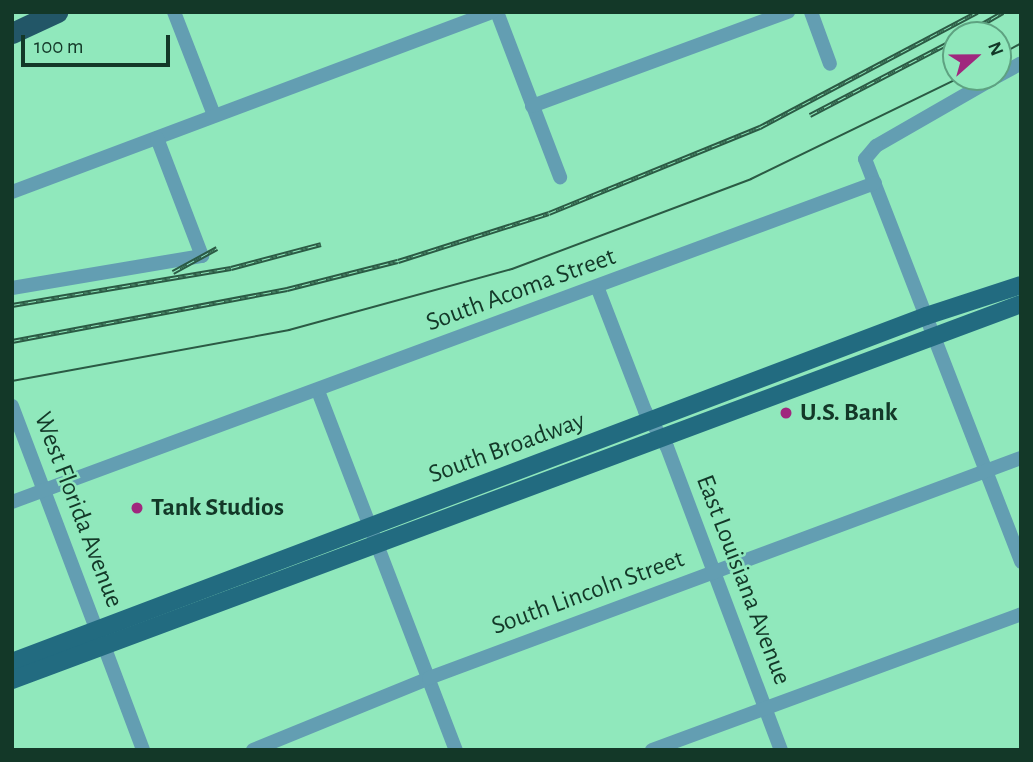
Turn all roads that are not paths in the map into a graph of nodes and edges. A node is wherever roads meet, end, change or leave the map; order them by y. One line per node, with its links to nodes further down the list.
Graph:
1 (57, 12): 6 (highway)
2 (174, 12): 10 (street)
3 (494, 12): 9 (street); 10 (street)
4 (788, 12): 9 (street)
5 (811, 12): 7 (street)
6 (12, 33)
7 (831, 65)
8 (971, 91): 13 (street)
9 (532, 106): 12 (street)
10 (214, 115): 11 (street)
11 (157, 138): 14 (street); 16 (street)
12 (560, 177)
13 (875, 183): 17 (street, South Acoma Street); 19 (street)
14 (12, 192)
15 (1021, 285): 19 (main road, South Broadway)
16 (12, 288)
17 (598, 289): 21 (street, South Acoma Street); 23 (street, East Louisiana Avenue)
18 (1021, 304): 20 (main road, South Broadway)
19 (926, 316): 20 (street); 23 (main road, South Broadway)
20 (933, 333): 23 (main road, South Broadway); 25 (street)
21 (318, 391): 26 (street, South Acoma Street); 28 (street)
22 (12, 406): 26 (street, West Florida Avenue)
23 (656, 429): 28 (main road, South Broadway); 30 (street, East Louisiana Avenue)
24 (1021, 458): 25 (street, South Lincoln Street)
25 (986, 471): 29 (street); 30 (street, South Lincoln Street)
26 (44, 490): 27 (street, South Acoma Street); 32 (street, West Florida Avenue)
27 (12, 502)
28 (374, 534): 32 (main road, South Broadway); 34 (street)
29 (1021, 562)
30 (714, 572): 34 (street, South Lincoln Street); 36 (street, East Louisiana Avenue)
31 (1021, 614): 36 (street)
32 (100, 639): 33 (main road, South Broadway); 35 (main road, South Broadway); 37 (street, West Florida Avenue)
33 (12, 662)
34 (429, 678): 38 (street, South Lincoln Street); 39 (street)
35 (12, 680)
36 (765, 708): 40 (street); 41 (street, East Louisiana Avenue)
37 (143, 750)
38 (253, 750)
39 (456, 750)
40 (652, 750)
41 (781, 750)

